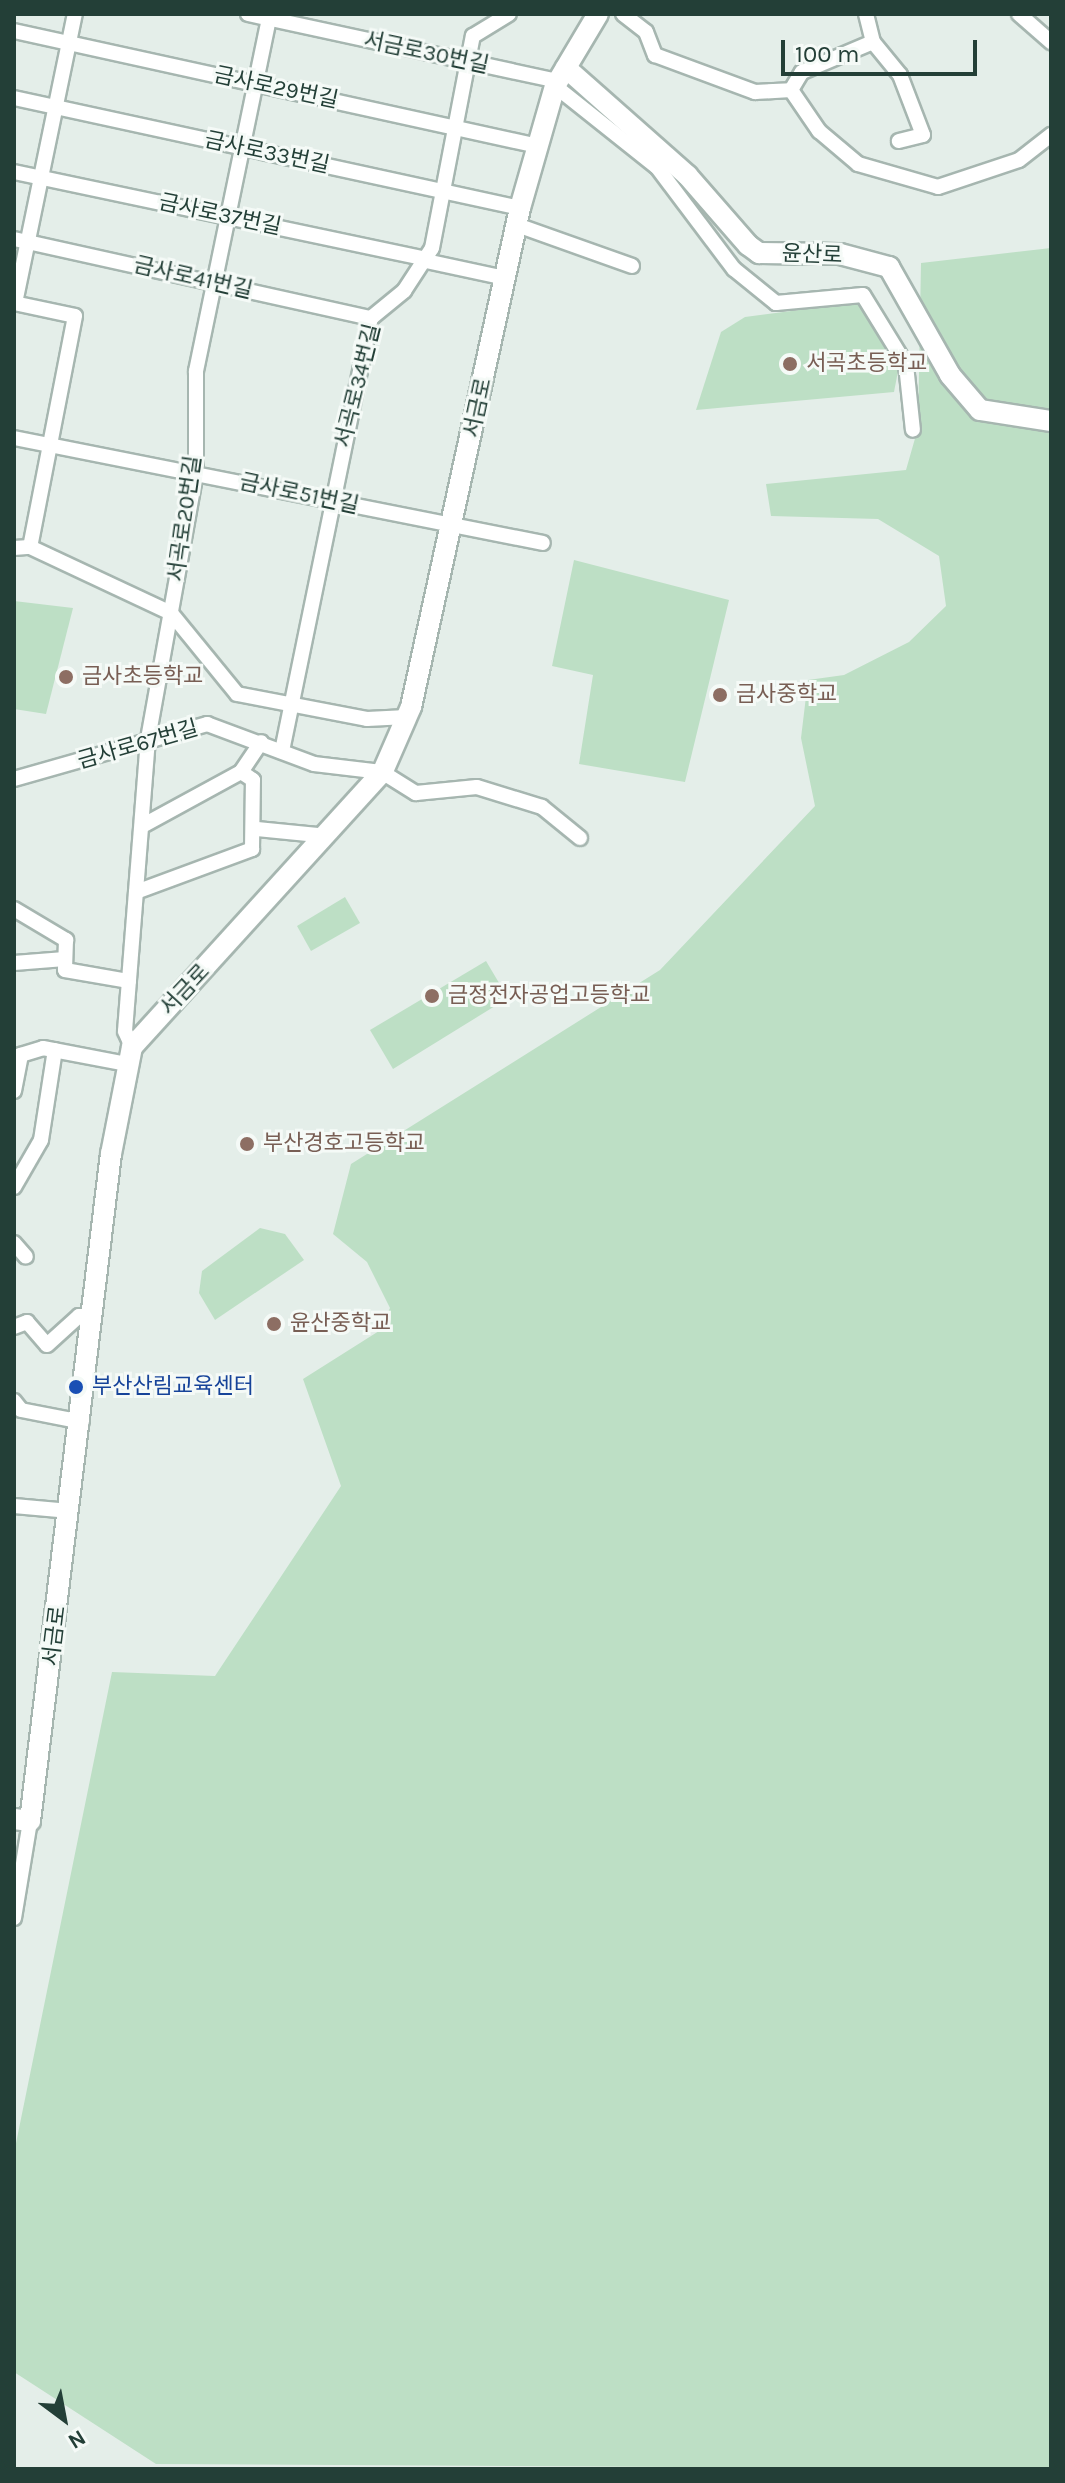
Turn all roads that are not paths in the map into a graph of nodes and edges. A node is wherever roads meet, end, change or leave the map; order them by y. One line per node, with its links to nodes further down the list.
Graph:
1 (75, 14): 12 (street)
2 (248, 14): 8 (street, 서금로30번길)
3 (509, 14): 13 (street, 서곡로34번길)
4 (598, 14): 14 (street, 서금로)
5 (623, 14): 16 (street)
6 (866, 14): 10 (street)
7 (1019, 14): 11 (street)
8 (269, 16): 13 (street, 서금로30번길); 15 (street, 서곡로20번길)
9 (14, 31): 12 (street, 금사로29번길)
10 (873, 42): 16 (street); 21 (street)
11 (1051, 42)
12 (69, 43): 15 (street, 금사로29번길); 18 (street)
13 (469, 62): 14 (street, 서금로30번길); 19 (street, 서곡로34번길)
14 (560, 78): 22 (street, 서금로); 36 (street, 윤산로); 37 (street)
15 (255, 84): 19 (street, 금사로29번길); 23 (street, 서곡로20번길)
16 (791, 90): 20 (street)
17 (14, 98): 18 (street, 금사로33번길)
18 (55, 107): 23 (street, 금사로33번길); 25 (street)
19 (456, 128): 22 (street, 금사로29번길); 26 (street, 서곡로34번길)
20 (1050, 138)
21 (899, 141)
22 (538, 146): 28 (street, 서금로)
23 (242, 148): 26 (street, 금사로33번길); 27 (street, 서곡로20번길)
24 (14, 172): 25 (street, 금사로37번길)
25 (41, 177): 27 (street, 금사로37번길); 29 (street)
26 (444, 192): 28 (street, 금사로33번길); 30 (street, 서곡로34번길)
27 (228, 217): 30 (street, 금사로37번길); 33 (street, 서곡로20번길)
28 (518, 217): 31 (street); 32 (street, 서금로)
29 (21, 240): 33 (street, 금사로41번길); 34 (street)
30 (426, 260): 32 (street, 금사로37번길); 35 (street, 서곡로34번길)
31 (632, 266)
32 (505, 278): 42 (street, 서금로)
33 (214, 283): 35 (street, 금사로41번길); 40 (street, 서곡로20번길)
34 (14, 303): 39 (street)
35 (371, 318): 41 (street, 서곡로34번길)
36 (1051, 421)
37 (913, 430)
38 (14, 438): 39 (street, 금사로51번길)
39 (50, 445): 40 (street, 금사로51번길); 44 (street)
40 (196, 472): 41 (street, 금사로51번길); 46 (street, 서곡로20번길)
41 (332, 501): 42 (street, 금사로51번길); 47 (street, 서곡로34번길)
42 (453, 525): 43 (street, 금사로51번길); 48 (street, 서금로)
43 (543, 543)
44 (30, 547): 45 (street); 46 (street)
45 (14, 548)
46 (171, 613): 47 (street); 49 (street, 서곡로20번길)
47 (294, 709): 48 (street); 51 (street, 서곡로34번길)
48 (407, 717): 53 (street, 서금로)
49 (148, 739): 50 (street, 금사로67번길); 54 (street, 금사로67번길); 55 (street, 서곡로20번길)
50 (261, 742): 51 (street, 금사로67번길); 52 (street)
51 (282, 751): 53 (street, 금사로67번길)
52 (241, 772): 55 (street); 56 (street)
53 (382, 772): 57 (street, 서금로); 58 (street)
54 (14, 779)
55 (142, 826): 59 (street, 서곡로20번길)
56 (257, 829): 57 (street); 59 (street)
57 (328, 836): 66 (street, 서금로)
58 (580, 838)
59 (136, 892): 63 (street, 서곡로20번길)
60 (14, 909): 62 (street)
61 (14, 963): 62 (street)
62 (65, 965): 63 (street)
63 (129, 981): 66 (street, 서곡로20번길)
64 (55, 1050): 65 (street); 66 (street); 68 (street)
65 (17, 1056): 67 (street)
66 (129, 1056): 71 (street, 서금로)
67 (14, 1091)
68 (14, 1187)
69 (14, 1243): 70 (street)
70 (26, 1257)
71 (93, 1316): 72 (street); 74 (street, 서금로)
72 (14, 1327)
73 (14, 1401): 74 (street)
74 (82, 1422): 76 (street, 서금로)
75 (14, 1506): 76 (street)
76 (70, 1511): 77 (street, 서금로)
77 (22, 1820): 78 (street)
78 (14, 1918)

